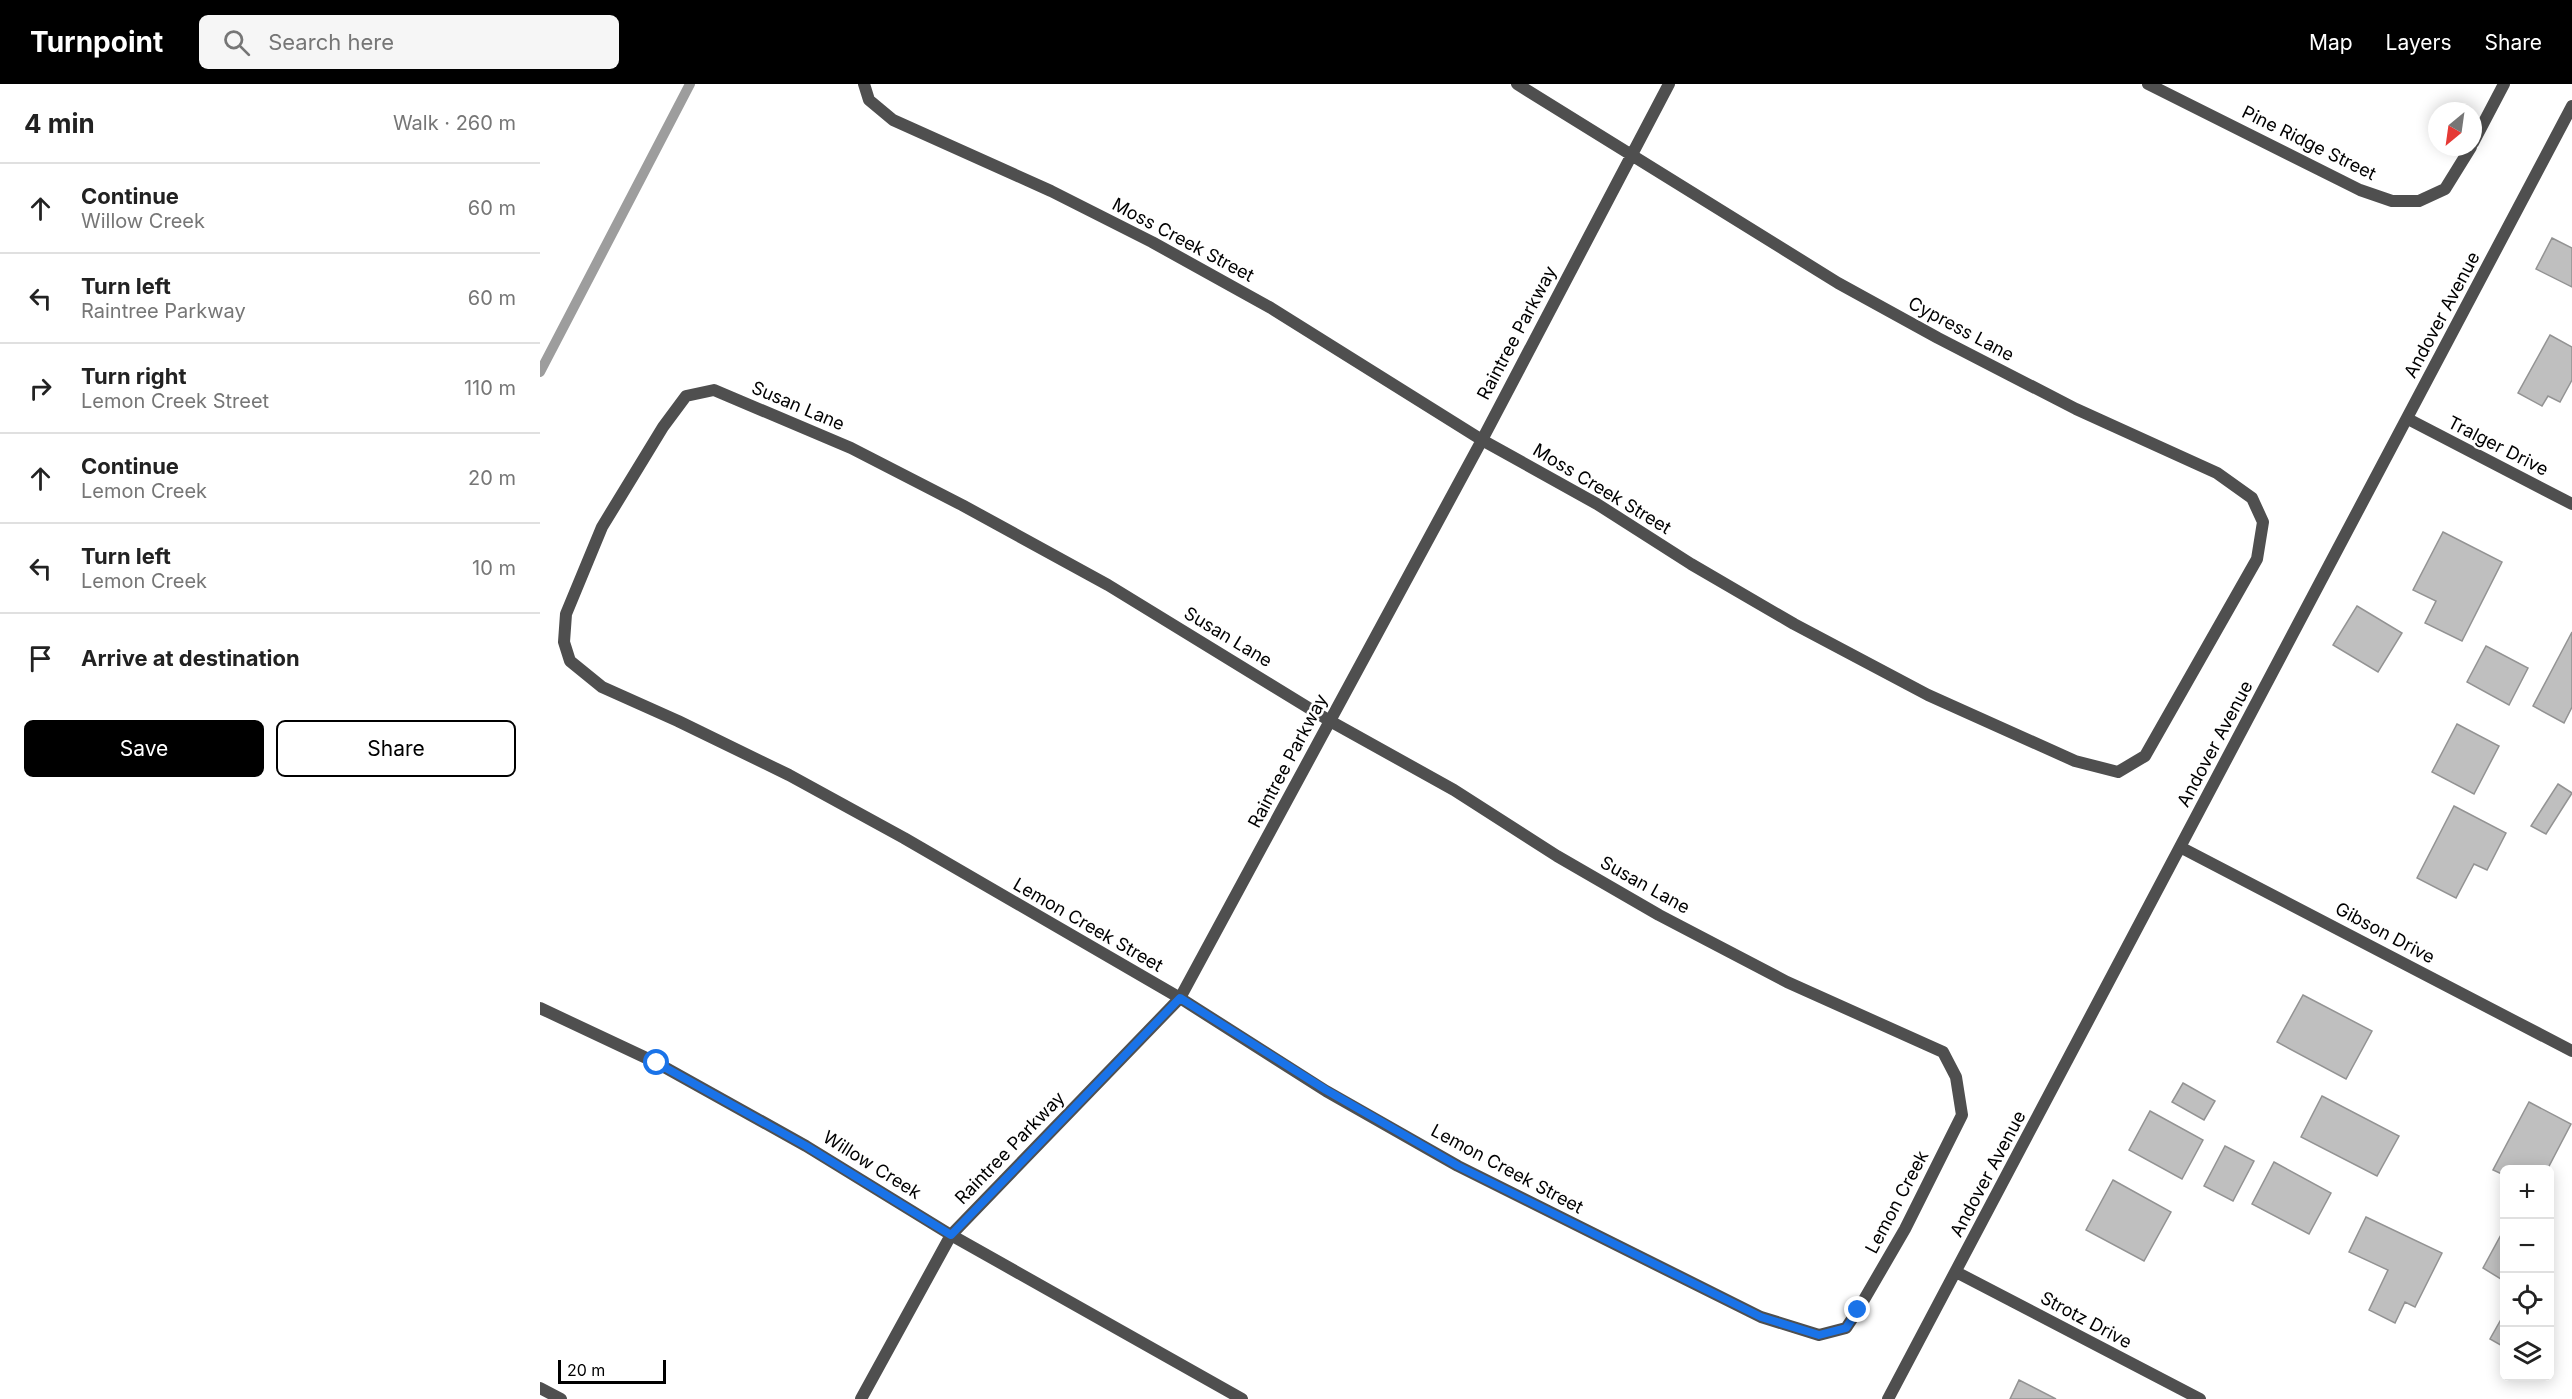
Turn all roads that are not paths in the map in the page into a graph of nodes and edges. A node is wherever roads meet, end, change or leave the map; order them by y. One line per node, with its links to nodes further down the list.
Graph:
1 (864, 84): 11 (street, Moss Creek Street)
2 (1517, 84): 8 (street, Cypress Lane)
3 (1668, 84): 8 (street, Raintree Parkway)
4 (2148, 84): 9 (street, Pine Ridge Street)
5 (2503, 85): 7 (street, Pine Ridge Street)
6 (2572, 106): 10 (street, Andover Avenue)
7 (2482, 126)
8 (1630, 156): 11 (street, Raintree Parkway); 14 (street, Cypress Lane)
9 (2465, 156)
10 (2408, 419): 12 (street, Tralger Drive); 16 (street, Andover Avenue)
11 (1482, 440): 14 (street, Moss Creek Street); 15 (street, Raintree Parkway)
12 (2572, 504)
13 (610, 514): 15 (street, Susan Lane); 17 (street, Lemon Creek Street)
14 (2205, 653)
15 (1330, 721): 17 (street, Raintree Parkway); 19 (street, Susan Lane)
16 (2180, 847): 20 (street, Gibson Drive); 22 (street, Andover Avenue)
17 (1180, 998): 21 (street, Raintree Parkway); 23 (street, Lemon Creek Street)
18 (540, 1008): 21 (street, Willow Creek)
19 (1861, 1015): 23 (street, Lemon Creek)
20 (2572, 1051)
21 (951, 1235): 26 (street, Raintree Parkway); 27 (street, Willow Creek)
22 (1956, 1272): 28 (street, Andover Avenue); 29 (street, Strotz Drive)
23 (1726, 1299)
24 (540, 1388): 25 (street)
25 (561, 1399)
26 (861, 1399)
27 (1242, 1399)
28 (1888, 1399)
29 (2200, 1399)

